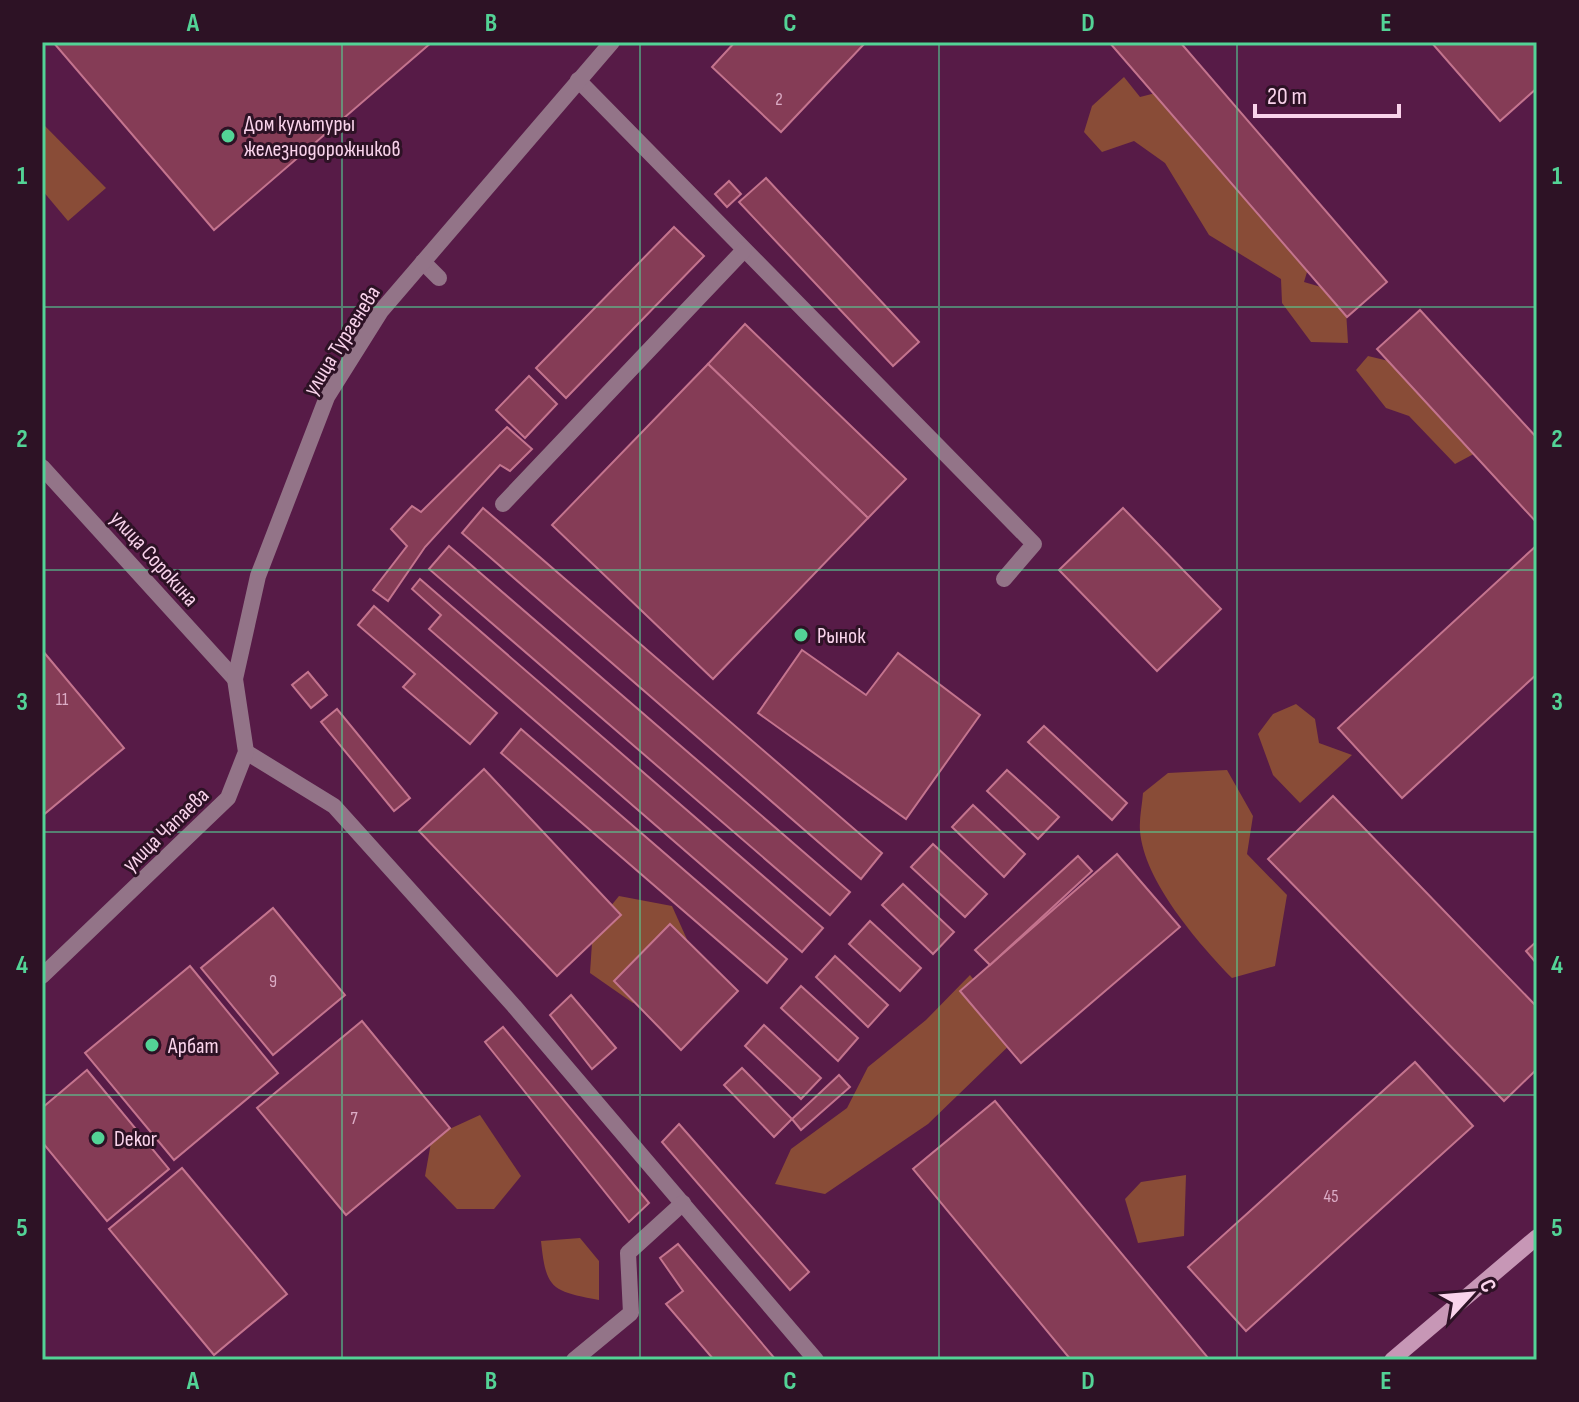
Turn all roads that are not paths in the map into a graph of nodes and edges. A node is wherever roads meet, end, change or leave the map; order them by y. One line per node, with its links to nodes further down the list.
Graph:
1 (612, 42): 2 (street, улица Тургенева)
2 (578, 80): 3 (street); 4 (street, улица Тургенева)
3 (744, 250): 7 (street); 8 (street)
4 (423, 262): 5 (street); 9 (street, улица Тургенева)
5 (439, 278)
6 (42, 467): 9 (street, улица Сорокина)
7 (503, 504)
8 (1004, 579)
9 (235, 679): 10 (street, улица Чапаева)
10 (246, 752): 11 (street, улица Чапаева); 12 (street)
11 (42, 976)
12 (683, 1203): 14 (street); 15 (street)
13 (1537, 1237): 16 (main road)
14 (574, 1360)
15 (816, 1360)
16 (1392, 1360)

